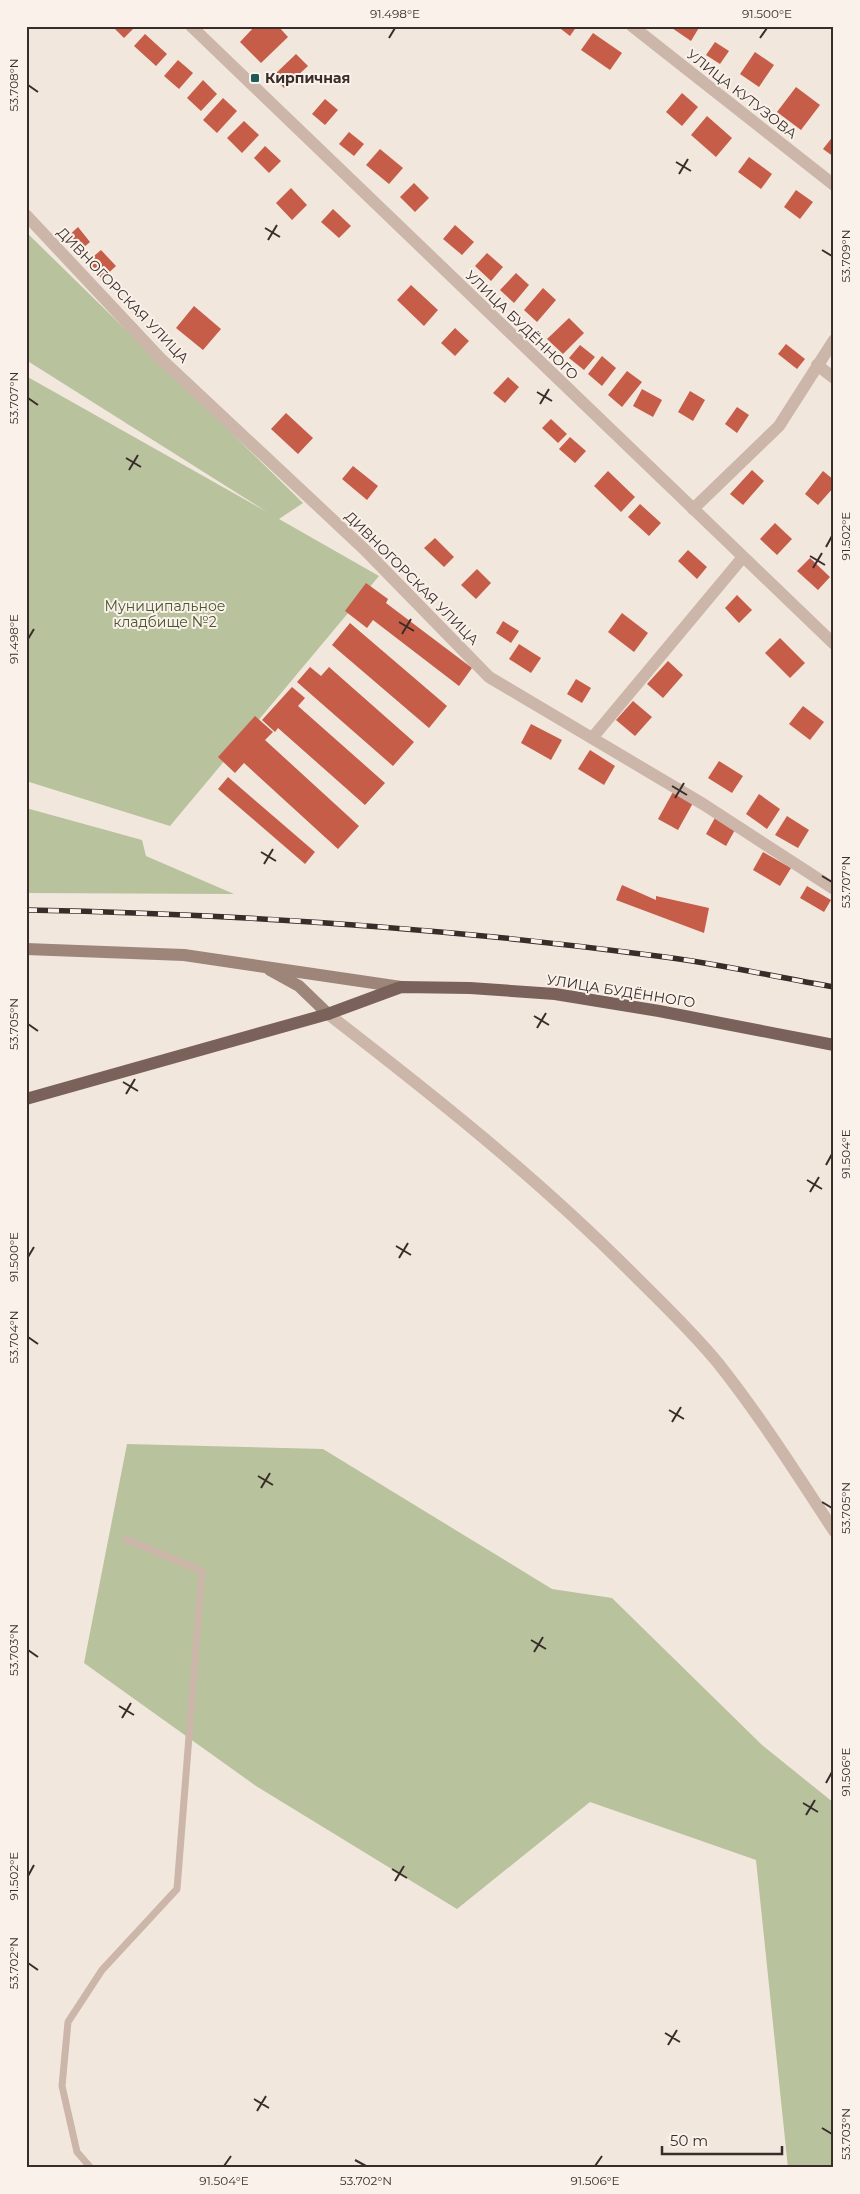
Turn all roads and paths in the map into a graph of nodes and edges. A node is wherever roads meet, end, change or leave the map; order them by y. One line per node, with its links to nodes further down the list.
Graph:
1 (191, 26): 8 (street, УЛИЦА БУДЁННОГО)
2 (632, 26): 3 (street, УЛИЦА КУТУЗОВА)
3 (834, 185)
4 (26, 215): 11 (street, ДИВНОГОРСКАЯ УЛИЦА)
5 (834, 340): 6 (street)
6 (817, 365): 7 (street); 8 (street)
7 (834, 378)
8 (693, 509): 9 (street, УЛИЦА БУДЁННОГО)
9 (743, 557): 10 (street, УЛИЦА БУДЁННОГО); 11 (street)
10 (834, 644)
11 (593, 737): 12 (street, ДИВНОГОРСКАЯ УЛИЦА)
12 (834, 889)
13 (26, 949): 14 (street)
14 (261, 965): 15 (street); 16 (street)
15 (401, 987): 16 (main road); 17 (main road, УЛИЦА БУДЁННОГО)
16 (328, 1014): 18 (main road); 19 (street)
17 (834, 1045)
18 (26, 1099)
19 (834, 1531)
20 (126, 1540): 21 (lane)
21 (91, 2168)

